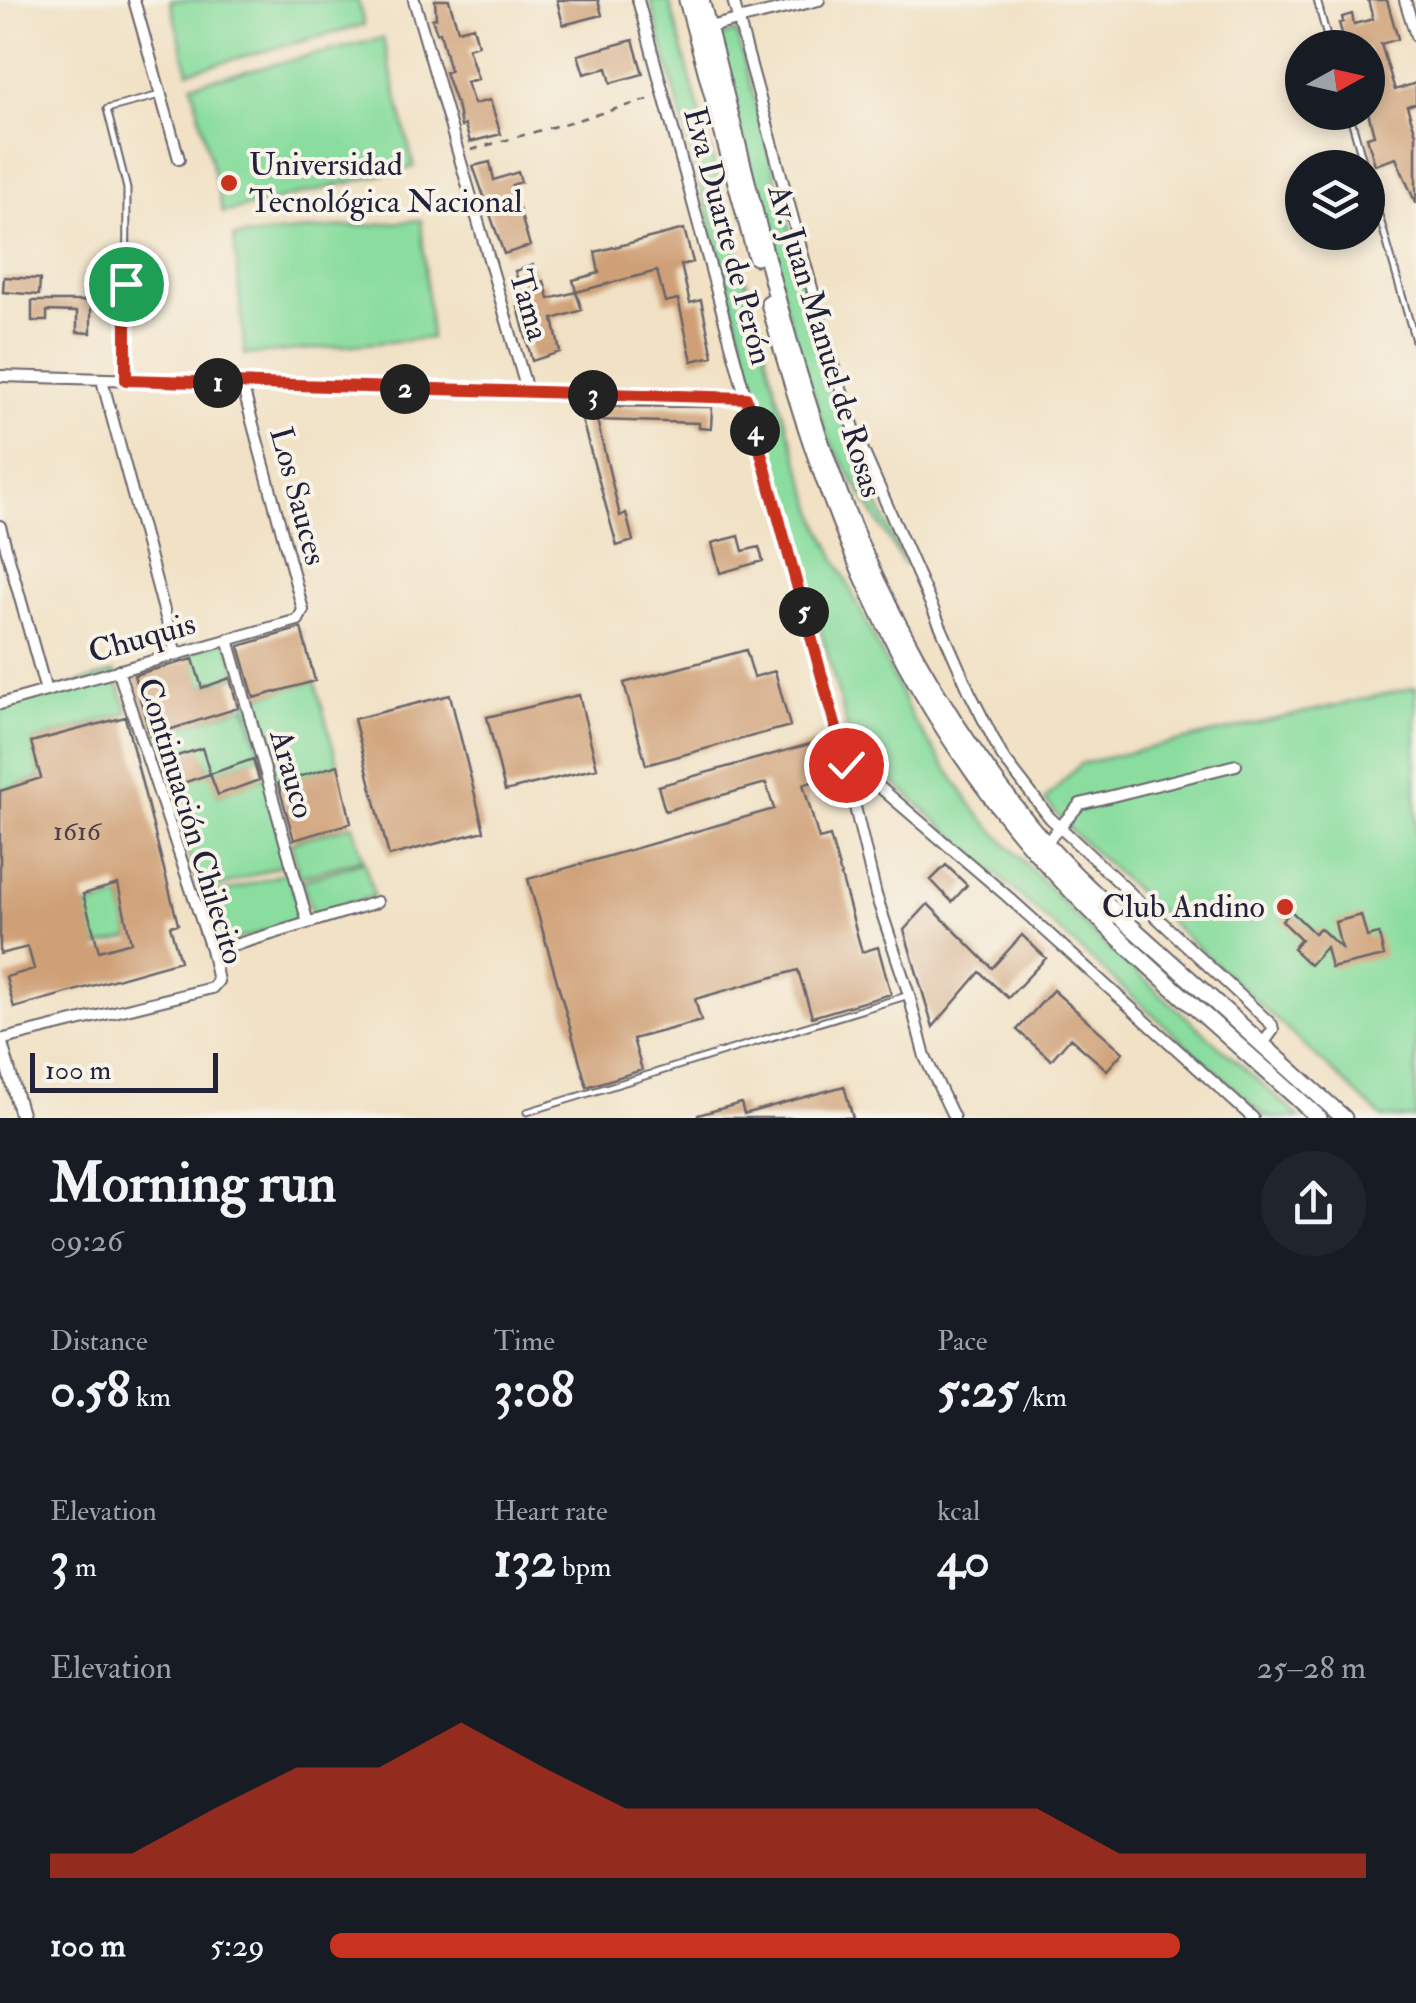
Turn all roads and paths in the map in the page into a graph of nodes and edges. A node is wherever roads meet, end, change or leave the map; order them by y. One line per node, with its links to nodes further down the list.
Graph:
1 (134, 0): 14 (street)
2 (414, 0): 16 (street, Tama)
3 (638, 0): 15 (street, Eva Duarte de Perón)
4 (686, 0): 47 (main road, Av. Juan Manuel de Rosas)
5 (701, 0): 11 (main road, Av. Juan Manuel de Rosas)
6 (733, 0): 10 (street)
7 (819, 0): 10 (street)
8 (1316, 0): 12 (lane)
9 (1409, 1): 13 (street)
10 (739, 21): 11 (street); 35 (street)
11 (708, 27): 36 (main road, Av. Juan Manuel de Rosas)
12 (1325, 30)
13 (1416, 36)
14 (160, 94): 17 (street); 22 (lane)
15 (664, 96): 16 (path); 25 (street, Eva Duarte de Perón)
16 (460, 153): 24 (street, Tama)
17 (178, 159)
18 (1385, 236): 19 (lane)
19 (1416, 344)
20 (0, 376): 21 (street)
21 (102, 380): 22 (street); 29 (street)
22 (126, 380): 23 (street)
23 (242, 384): 24 (street); 27 (street, Los Sauces)
24 (528, 394): 25 (street)
25 (746, 398): 33 (street, Eva Duarte de Perón)
26 (0, 526): 31 (street)
27 (298, 620): 28 (street, Chuquis)
28 (228, 640): 29 (street, Chuquis); 38 (street, Arauco)
29 (176, 655): 30 (street, Chuquis)
30 (118, 670): 31 (street, Chuquis); 39 (street, Continuación Chilecito)
31 (46, 691): 32 (street, Chuquis)
32 (0, 704)
33 (846, 765): 40 (street, Eva Duarte de Perón); 46 (street)
34 (1236, 766): 35 (street)
35 (1059, 827): 36 (street); 42 (street)
36 (1046, 843): 42 (main road, Av. Juan Manuel de Rosas)
37 (377, 902): 38 (street)
38 (308, 923): 39 (street)
39 (212, 952): 41 (street, Continuación Chilecito)
40 (909, 995): 43 (lane); 45 (street, Eva Duarte de Perón)
41 (0, 1040): 44 (street)
42 (1262, 1045): 48 (main road, Av. Juan Manuel de Rosas)
43 (528, 1112)
44 (22, 1118)
45 (954, 1118)
46 (1253, 1118)
47 (1319, 1118)
48 (1344, 1118)

